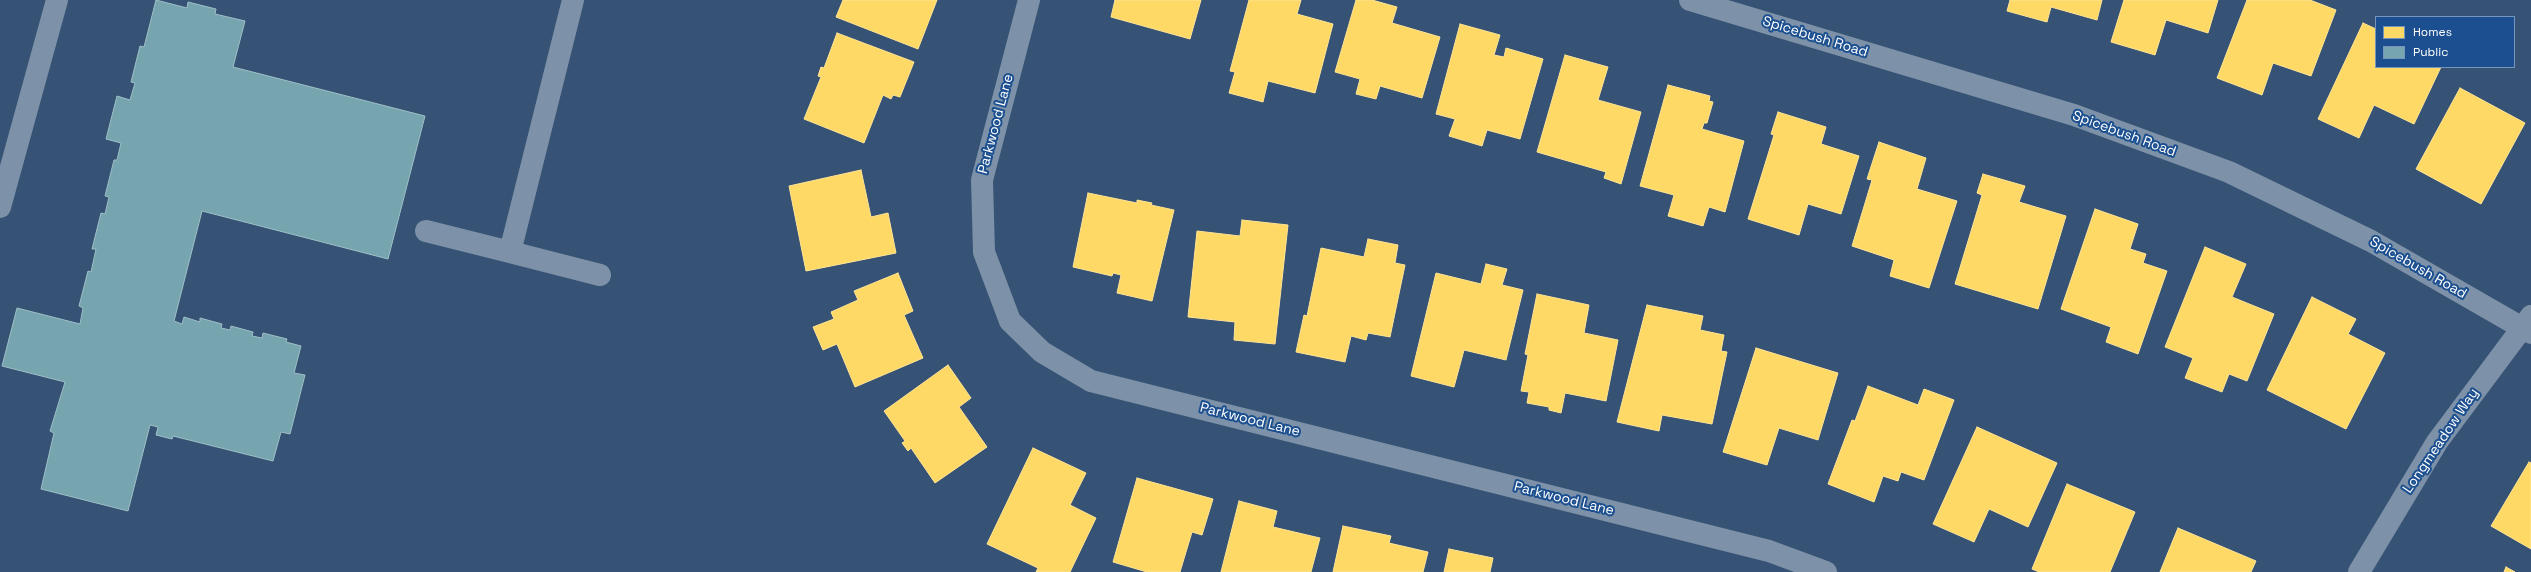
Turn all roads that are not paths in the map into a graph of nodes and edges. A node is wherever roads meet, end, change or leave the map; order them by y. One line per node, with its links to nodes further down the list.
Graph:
1 (57, 0): 5 (street)
2 (573, 0): 7 (street)
3 (1029, 0): 10 (street, Parkwood Lane)
4 (1690, 0): 9 (street, Spicebush Road)
5 (0, 206)
6 (426, 231): 7 (street)
7 (510, 252): 8 (street)
8 (600, 275)
9 (2528, 325): 11 (street, Longmeadow Way)
10 (1826, 572)
11 (2359, 572)

